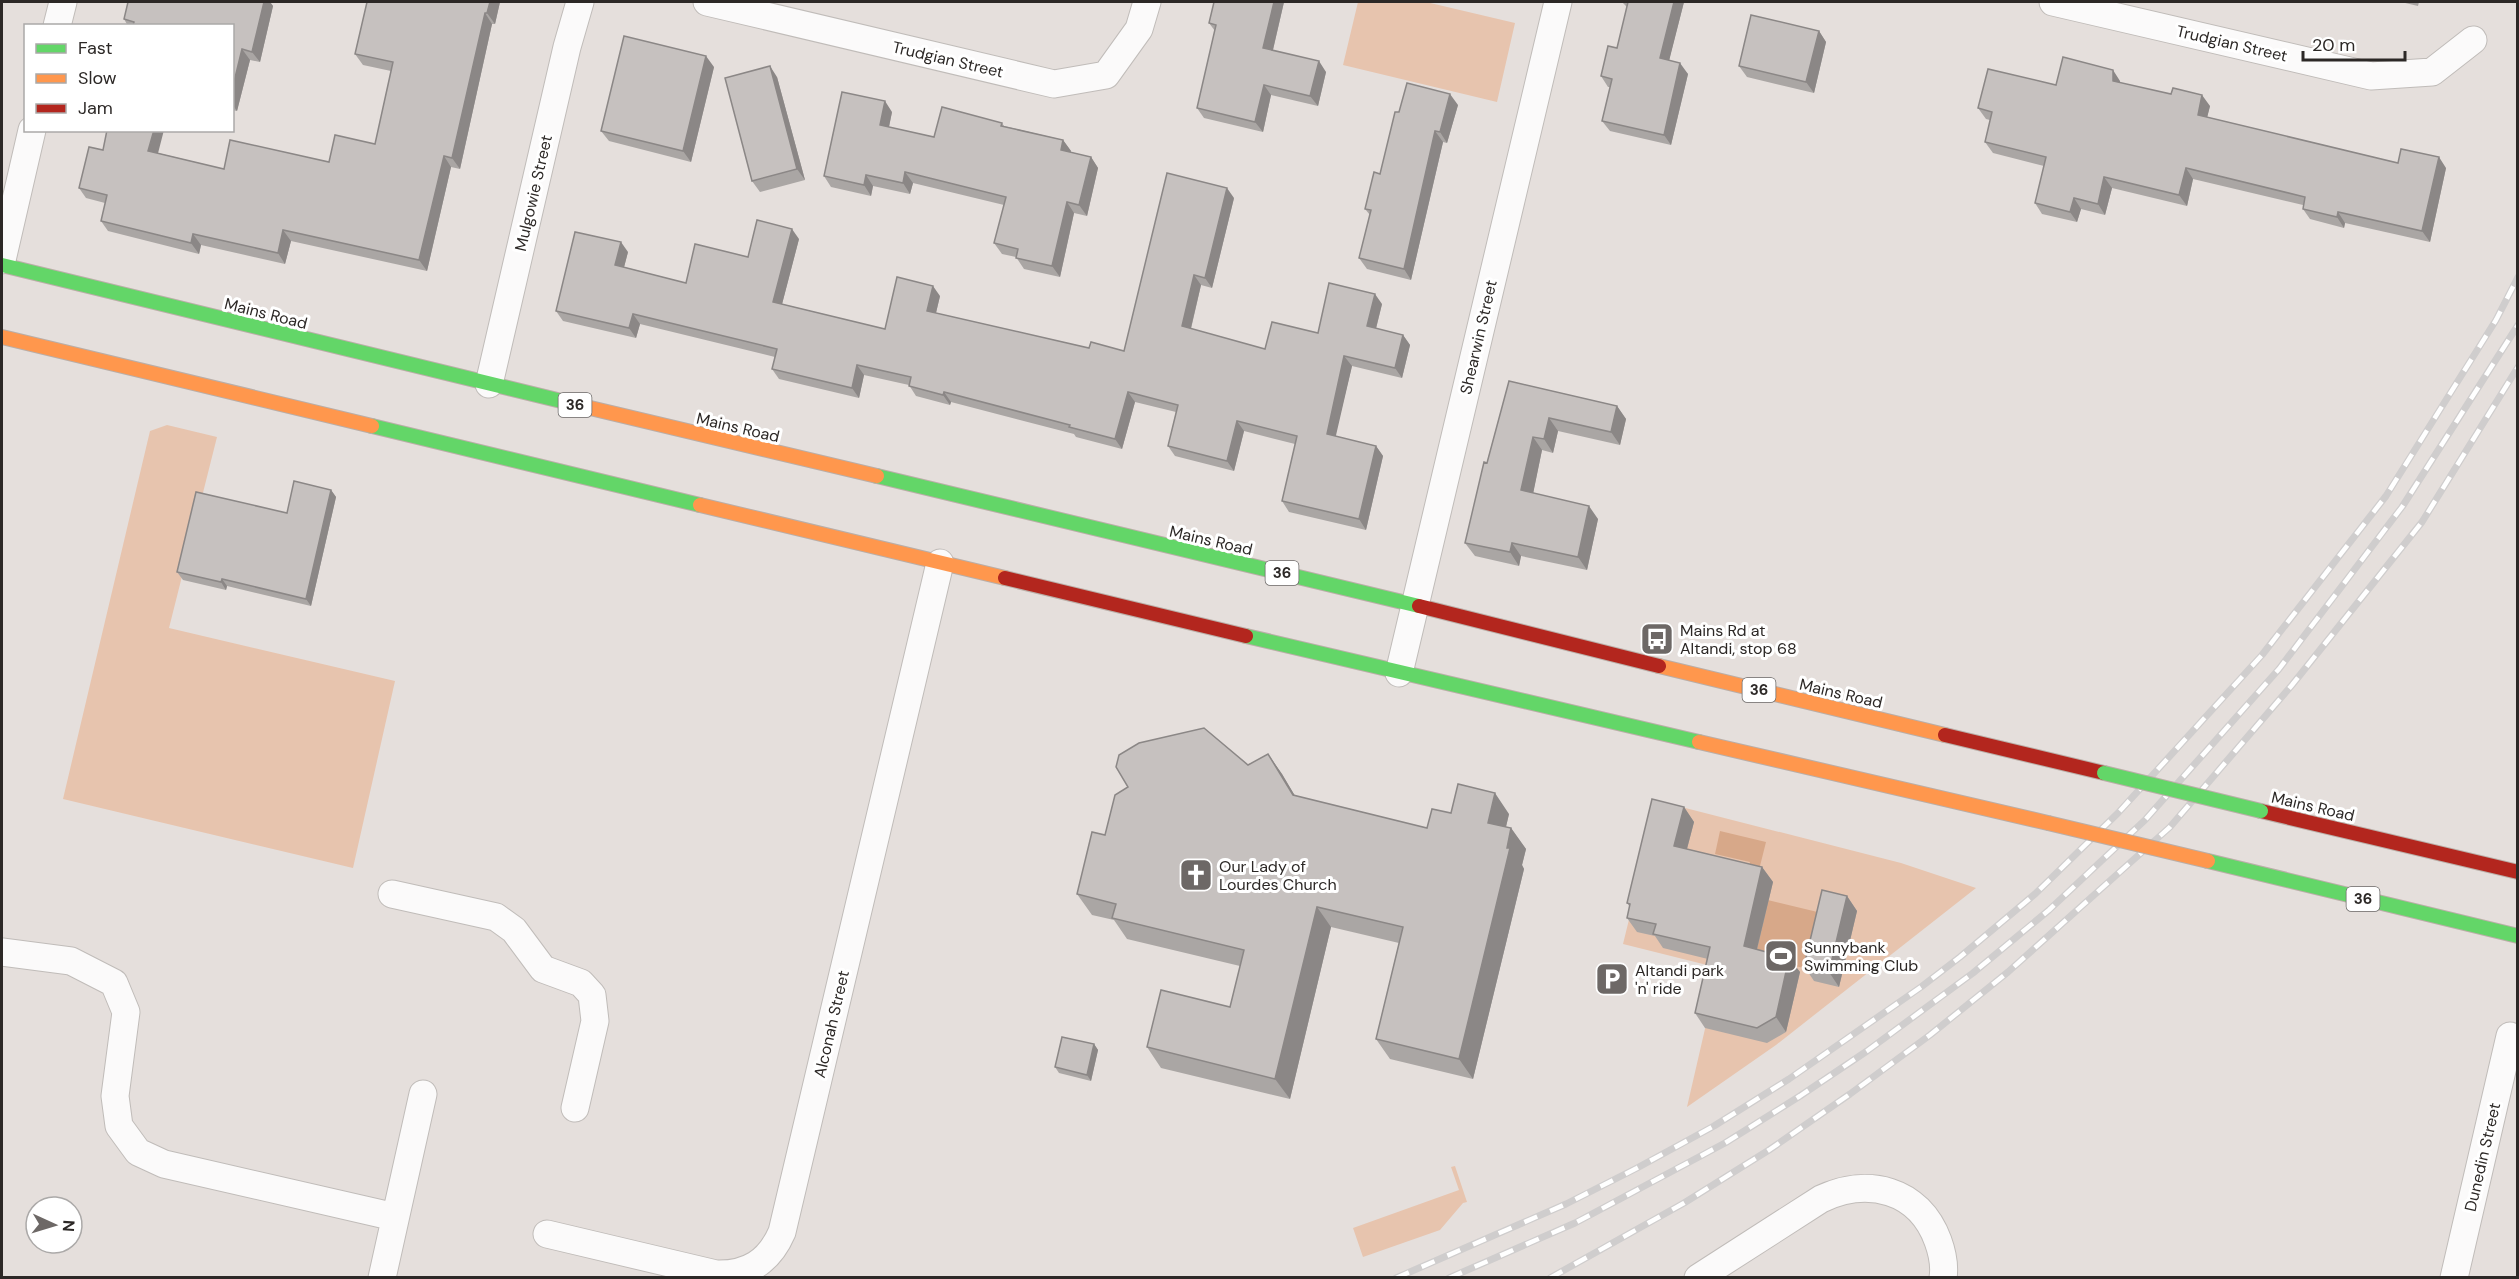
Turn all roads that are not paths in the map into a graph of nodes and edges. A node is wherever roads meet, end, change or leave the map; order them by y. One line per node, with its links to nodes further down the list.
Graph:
1 (63, 2): 7 (street)
2 (580, 2): 13 (street, Mulgowie Street)
3 (707, 2): 4 (street, Trudgian Street)
4 (1147, 2)
5 (1558, 2): 15 (street, Shearwin Street)
6 (2053, 2): 8 (street, Trudgian Street)
7 (58, 24)
8 (2473, 40)
9 (32, 132): 10 (street)
10 (2, 260)
11 (2, 266): 13 (main road, Mains Road / 36)
12 (2, 337): 14 (main road, 36)
13 (489, 384): 15 (main road, Mains Road / 36)
14 (940, 564): 16 (main road, 36); 25 (street, Alconah Street)
15 (1414, 605): 16 (street, Shearwin Street); 17 (main road, Mains Road / 36, bridge)
16 (1399, 674): 19 (main road, 36, bridge)
17 (2517, 872)
18 (392, 894): 23 (street)
19 (2517, 936)
20 (2, 952): 24 (street)
21 (2510, 1036): 29 (street, Dunedin Street)
22 (423, 1094): 24 (street)
23 (575, 1108)
24 (395, 1217): 26 (street)
25 (547, 1234)
26 (382, 1278)
27 (1698, 1278): 28 (street)
28 (1943, 1278)
29 (2454, 1278)

